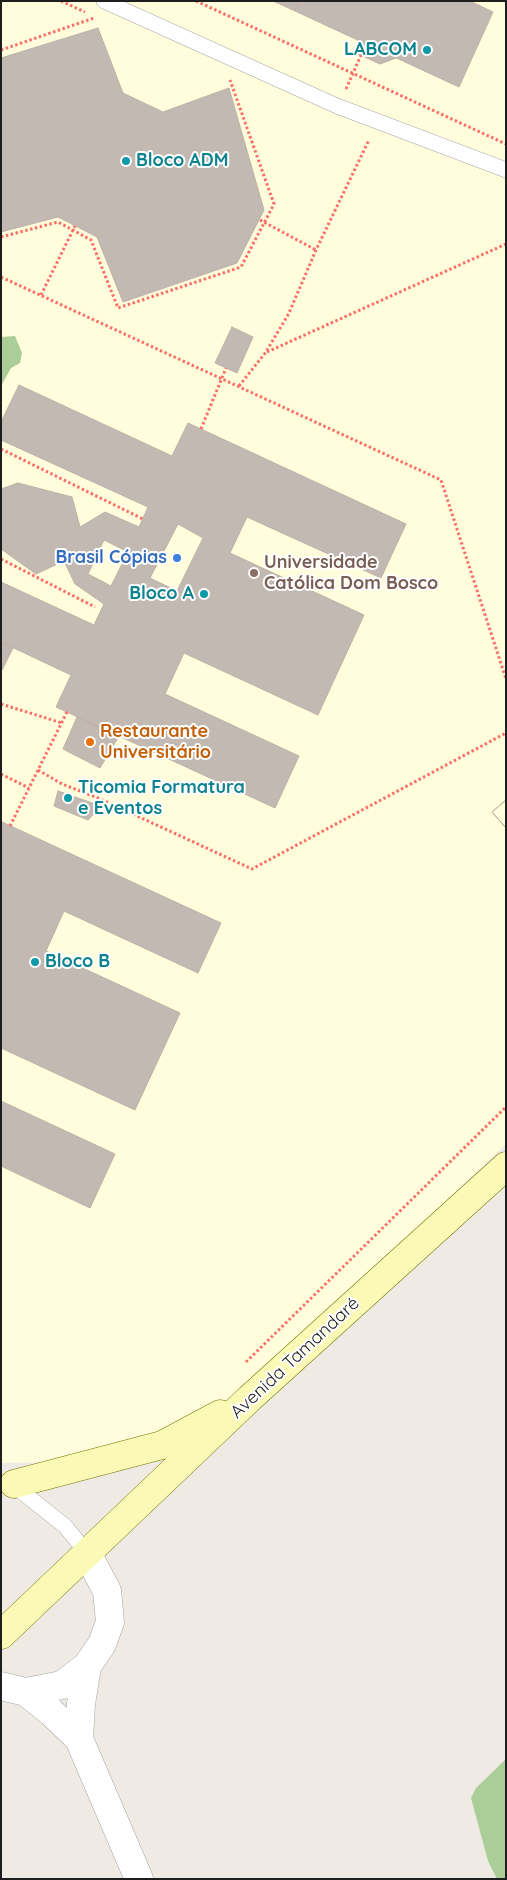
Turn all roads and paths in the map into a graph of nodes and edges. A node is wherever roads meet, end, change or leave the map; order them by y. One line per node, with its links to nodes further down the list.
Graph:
1 (104, 1): 8 (lane)
2 (196, 1): 6 (path)
3 (97, 17): 4 (path)
4 (1, 50)
5 (361, 55): 6 (path)
6 (354, 74): 8 (path); 10 (path)
7 (229, 78): 13 (path)
8 (337, 106): 11 (lane)
9 (373, 132): 17 (path)
10 (506, 144)
11 (506, 170)
12 (260, 220): 13 (path)
13 (265, 222): 14 (path); 17 (path)
14 (74, 228): 15 (path); 19 (path)
15 (1, 238)
16 (506, 244): 20 (path)
17 (316, 250): 20 (path)
18 (1, 277): 19 (path)
19 (42, 295): 22 (path)
20 (266, 352): 23 (path)
21 (226, 368): 22 (path)
22 (222, 379): 23 (path); 24 (path)
23 (238, 386): 29 (path)
24 (201, 429)
25 (1, 449): 26 (path)
26 (142, 519)
27 (1, 559): 28 (path)
28 (95, 607)
29 (506, 679)
30 (1, 704): 32 (path)
31 (67, 712): 32 (path)
32 (62, 723): 34 (path)
33 (506, 733): 34 (path)
34 (38, 770): 36 (path)
35 (1, 774): 36 (path)
36 (29, 788): 37 (path)
37 (10, 826)
38 (506, 1106): 40 (path)
39 (506, 1166): 41 (main road, Avenida Tamandaré)
40 (239, 1369)
41 (250, 1398): 42 (main road); 43 (main road, Avenida Tamandaré)
42 (8, 1483): 43 (lane)
43 (88, 1553): 44 (main road, Avenida Tamandaré); 45 (street)
44 (1, 1635)
45 (87, 1666): 46 (street); 47 (street)
46 (14, 1689): 47 (street)
47 (79, 1739): 48 (street)
48 (140, 1879)

